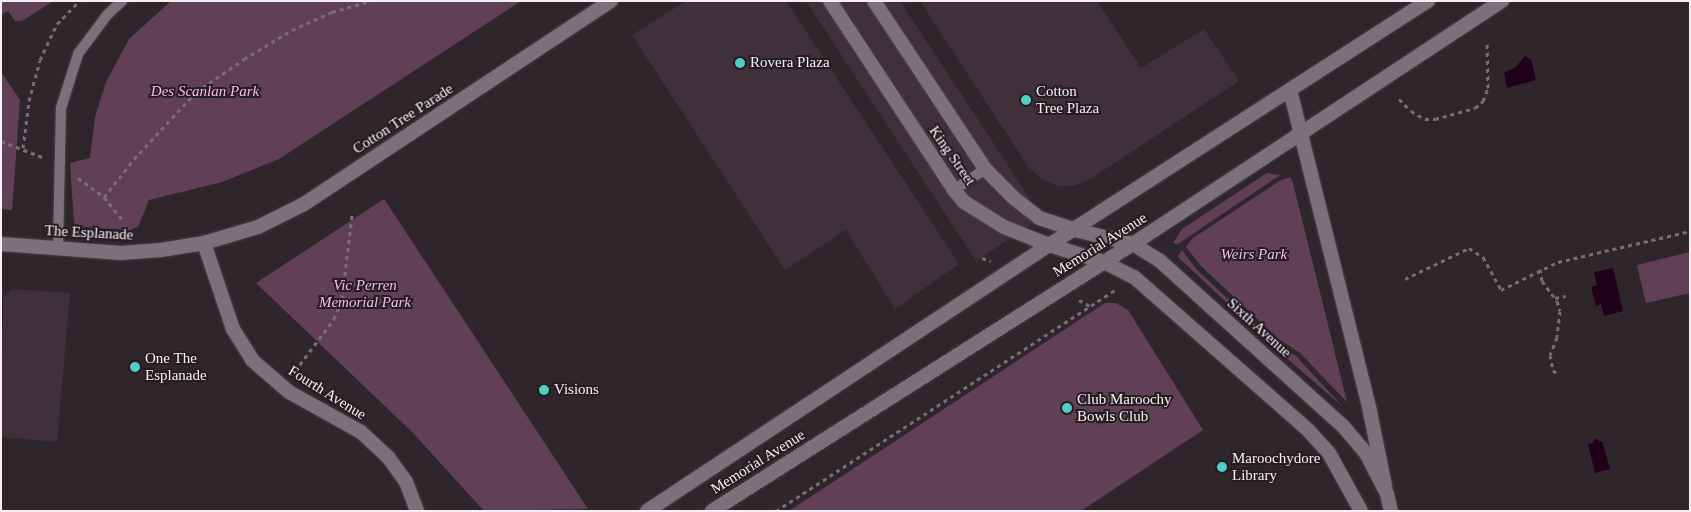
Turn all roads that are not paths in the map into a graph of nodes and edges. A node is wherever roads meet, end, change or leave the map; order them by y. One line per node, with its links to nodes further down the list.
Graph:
1 (122, 1): 16 (lane)
2 (611, 1): 12 (street, Cotton Tree Parade)
3 (830, 1): 10 (street, King Street)
4 (874, 1): 9 (street, King Street)
5 (1428, 1): 7 (street, Memorial Avenue)
6 (1502, 1): 8 (street, Memorial Avenue)
7 (1290, 90): 8 (street, Sixth Avenue); 11 (street, Memorial Avenue)
8 (1301, 133): 14 (street, Memorial Avenue); 18 (street, Sixth Avenue)
9 (985, 169): 10 (lane); 11 (street, King Street)
10 (954, 190): 15 (street, King Street)
11 (1075, 230): 14 (street, Sixth Avenue); 15 (street, Memorial Avenue)
12 (204, 243): 16 (street, The Esplanade); 19 (street, Fourth Avenue)
13 (1, 244): 16 (street, The Esplanade)
14 (1133, 244): 17 (street, Memorial Avenue); 18 (street, Sixth Avenue)
15 (1049, 245): 17 (street, King Street); 20 (street, Memorial Avenue)
16 (58, 248)
17 (1104, 262): 21 (street, Memorial Avenue); 22 (street)
18 (1387, 494): 23 (street, Sixth Avenue)
19 (417, 511)
20 (647, 511)
21 (712, 511)
22 (1361, 511)
23 (1391, 511)

